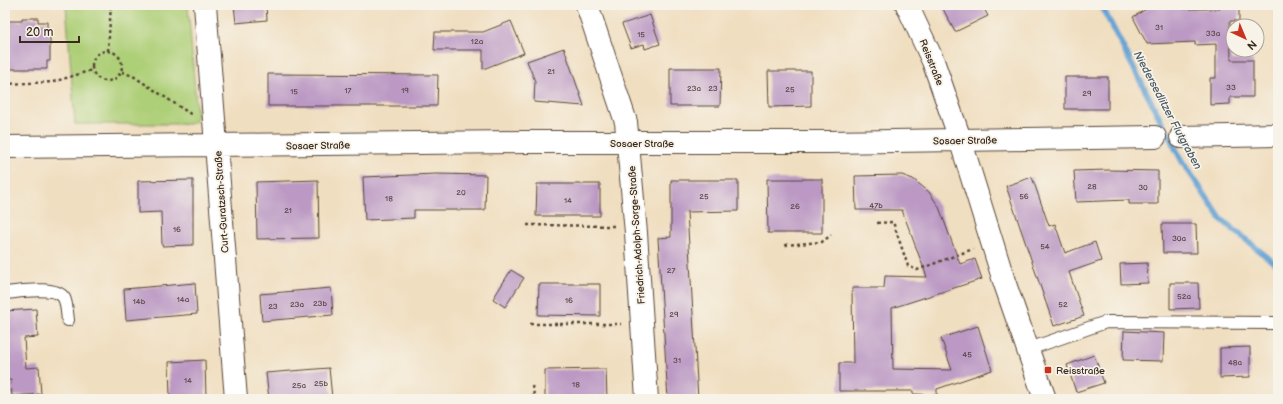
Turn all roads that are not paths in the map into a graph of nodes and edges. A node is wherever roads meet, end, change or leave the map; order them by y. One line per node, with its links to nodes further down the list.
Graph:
1 (205, 5): 5 (street, Curt-Guratzsch-Straße)
2 (587, 5): 9 (street, Friedrich-Adolph-Sorge-Straße)
3 (907, 5): 8 (street, Reisstraße)
4 (1278, 135): 7 (street, Sosaer Straße)
5 (216, 137): 9 (street, Sosaer Straße); 10 (street, Sosaer Straße); 15 (street, Curt-Guratzsch-Straße)
6 (1155, 137): 7 (lane, Sosaer Straße); 8 (street, Sosaer Straße)
7 (1181, 137)
8 (960, 140): 9 (street, Sosaer Straße); 14 (street, Reisstraße)
9 (630, 144): 16 (street, Friedrich-Adolph-Sorge-Straße)
10 (5, 147)
11 (5, 293): 12 (lane)
12 (68, 320)
13 (1278, 323): 14 (lane)
14 (1029, 349): 17 (street, Reisstraße)
15 (236, 399)
16 (647, 399)
17 (1045, 399)

